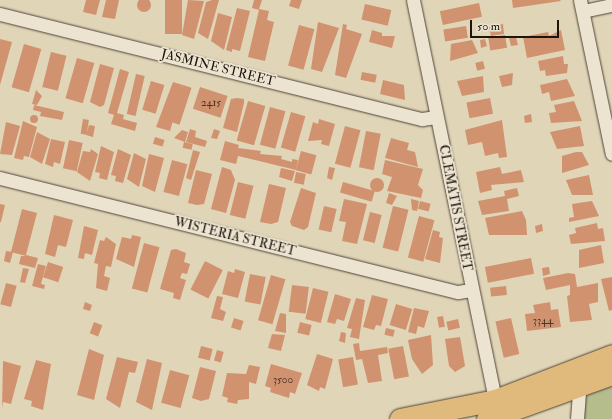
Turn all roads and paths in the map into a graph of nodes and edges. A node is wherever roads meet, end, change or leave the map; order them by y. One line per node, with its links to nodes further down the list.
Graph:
1 (413, 0): 5 (street, CLEMATIS STREET)
2 (582, 5): 3 (street); 6 (street)
3 (612, 5)
4 (0, 14): 5 (street, JASMINE STREET)
5 (436, 117): 8 (street, CLEMATIS STREET)
6 (612, 154)
7 (0, 178): 8 (street, WISTERIA STREET)
8 (471, 290): 12 (street, CLEMATIS STREET)
9 (612, 355): 11 (main road)
10 (612, 374): 11 (main road)
11 (579, 378): 12 (main road); 14 (street)
12 (493, 412): 13 (main road)
13 (402, 419)
14 (578, 419)

